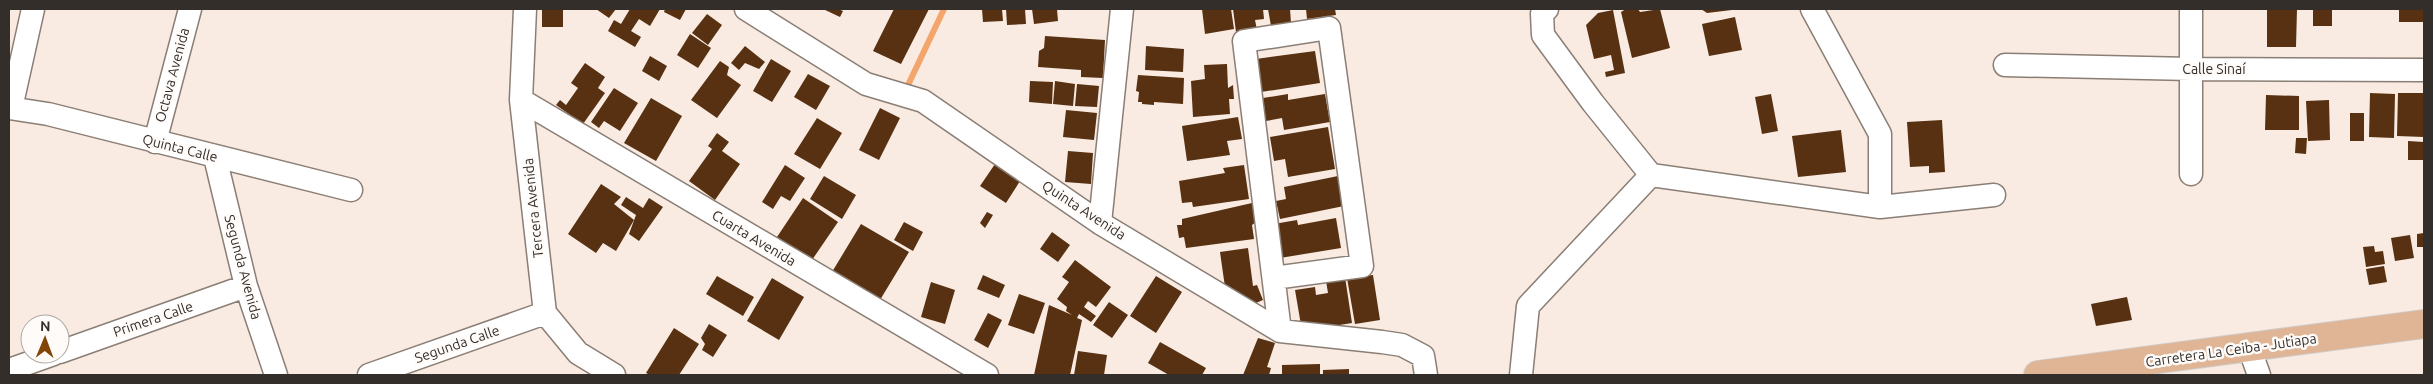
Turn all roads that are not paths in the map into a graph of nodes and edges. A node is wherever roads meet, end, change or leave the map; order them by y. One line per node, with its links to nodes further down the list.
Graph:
1 (33, 9): 13 (street)
2 (190, 9): 14 (street, Octava Avenida)
3 (525, 9): 12 (street, Tercera Avenida)
4 (746, 9): 21 (street, Quinta Avenida)
5 (1122, 9): 21 (street)
6 (1547, 9): 17 (street)
7 (1812, 9): 20 (street)
8 (2191, 9): 10 (street)
9 (2005, 65): 10 (street, Calle Sinaí)
10 (2191, 69): 11 (street, Calle Sinaí); 16 (street)
11 (2424, 70)
12 (521, 100): 24 (street, Tercera Avenida); 34 (street, Cuarta Avenida)
13 (10, 108): 14 (street, Quinta Calle)
14 (155, 142): 15 (street, Quinta Calle)
15 (215, 157): 18 (street, Quinta Calle); 23 (street, Segunda Avenida)
16 (2191, 174)
17 (1651, 175): 20 (street); 36 (street)
18 (351, 190)
19 (1994, 195): 20 (street)
20 (1880, 207)
21 (1100, 223): 26 (street, Quinta Avenida)
22 (1274, 278): 22 (street); 26 (street)
23 (246, 286): 28 (street, Primera Calle); 31 (street, Segunda Avenida)
24 (545, 313): 32 (street, Segunda Calle); 33 (street)
25 (2424, 324): 27 (main road, Carretera La Ceiba - Jutiapa)
26 (1280, 331): 35 (street, Quinta Avenida)
27 (2249, 347): 37 (main road, Carretera La Ceiba - Jutiapa); 38 (street)
28 (70, 348)
29 (26, 364): 30 (street)
30 (9, 370)
31 (276, 375)
32 (369, 375)
33 (614, 375)
34 (987, 375)
35 (1426, 375)
36 (1520, 375)
37 (2038, 375)
38 (2259, 375)

